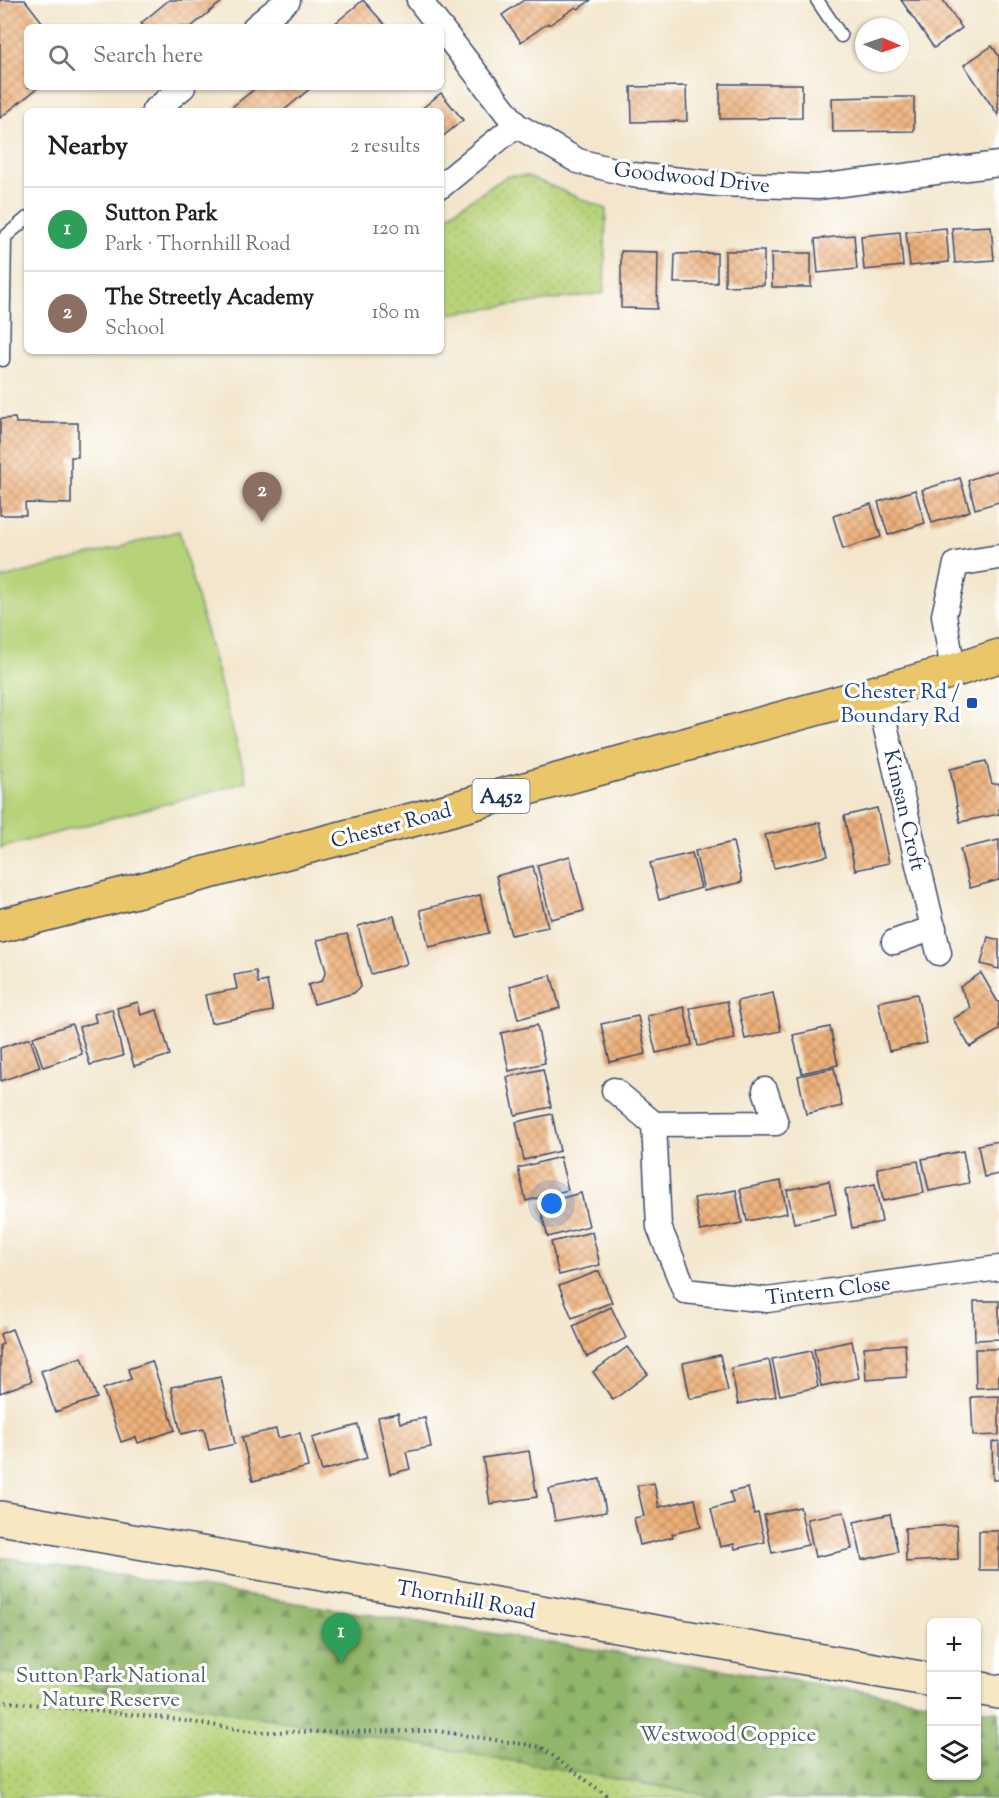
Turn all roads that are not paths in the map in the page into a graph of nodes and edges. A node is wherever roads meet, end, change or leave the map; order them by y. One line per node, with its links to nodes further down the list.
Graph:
1 (288, 0): 3 (street)
2 (818, 0): 5 (lane)
3 (259, 24)
4 (444, 27): 8 (street, Goodwood Drive)
5 (841, 36)
6 (179, 90): 7 (street)
7 (157, 108)
8 (516, 125): 9 (street, Goodwood Drive); 10 (street)
9 (999, 164)
10 (444, 184)
11 (24, 221): 12 (lane)
12 (3, 360)
13 (999, 557): 15 (street)
14 (999, 656): 15 (highway, Chester Road / A452)
15 (953, 671): 16 (highway, Chester Road / A452)
16 (877, 691): 17 (highway, Chester Road / A452); 18 (street, Kimsan Croft)
17 (0, 926)
18 (934, 928): 19 (street); 20 (street, Kimsan Croft)
19 (894, 942)
20 (939, 953)
21 (614, 1089): 23 (street)
22 (765, 1090): 23 (street)
23 (654, 1124): 24 (street, Tintern Close)
24 (999, 1268)
25 (0, 1518): 26 (main road, Thornhill Road)
26 (927, 1679)
27 (981, 1689): 28 (main road)
28 (999, 1692)

